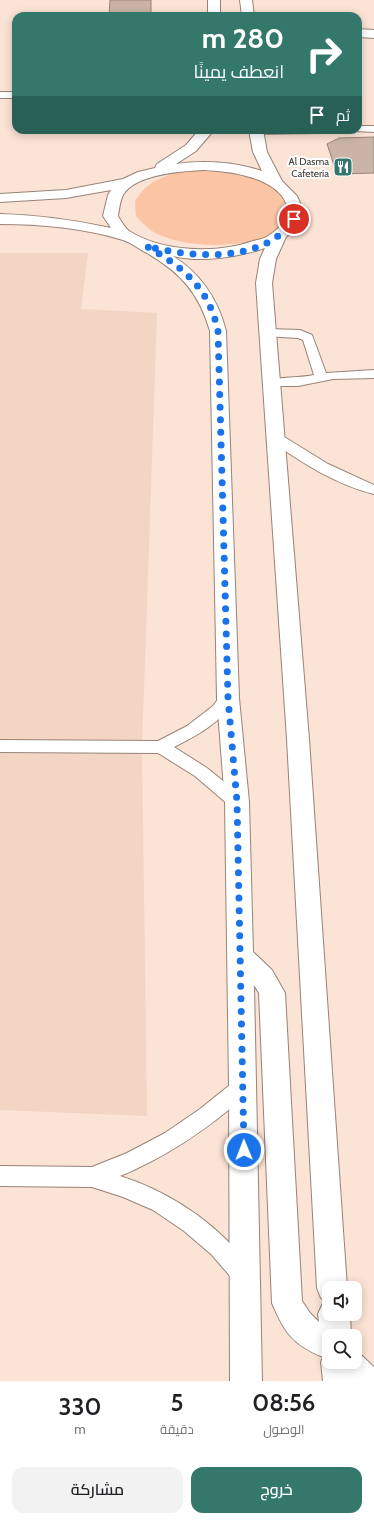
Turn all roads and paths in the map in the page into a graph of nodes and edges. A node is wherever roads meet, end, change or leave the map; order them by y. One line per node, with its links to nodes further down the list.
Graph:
1 (214, 0): 3 (street)
2 (246, 0): 4 (street)
3 (214, 12)
4 (248, 12)
5 (362, 33): 6 (street)
6 (374, 34)
7 (0, 95): 8 (lane)
8 (12, 95)
9 (362, 129): 10 (lane)
10 (374, 129)
11 (203, 134): 13 (street)
12 (257, 134): 15 (street)
13 (145, 175): 14 (street); 15 (street)
14 (128, 183): 16 (street); 19 (street)
15 (276, 184): 18 (street)
16 (0, 198)
17 (0, 219): 19 (street)
18 (278, 237): 19 (street); 20 (street)
19 (138, 242): 26 (street)
20 (268, 333): 22 (lane); 23 (street)
21 (374, 374): 22 (lane)
22 (321, 377): 23 (lane)
23 (272, 383): 24 (street)
24 (276, 438): 25 (lane); 35 (street)
25 (374, 490)
26 (228, 698): 28 (lane); 29 (street)
27 (0, 746): 28 (lane)
28 (161, 747): 29 (lane)
29 (237, 802): 30 (street)
30 (241, 957): 31 (street); 36 (street)
31 (243, 1086): 33 (lane); 34 (street)
32 (0, 1176): 33 (lane)
33 (92, 1177): 34 (lane)
34 (246, 1278): 39 (street)
35 (332, 1281)
36 (322, 1342)
37 (338, 1369): 40 (street)
38 (359, 1369): 41 (lane)
39 (246, 1381)
40 (339, 1381)
41 (372, 1381)

